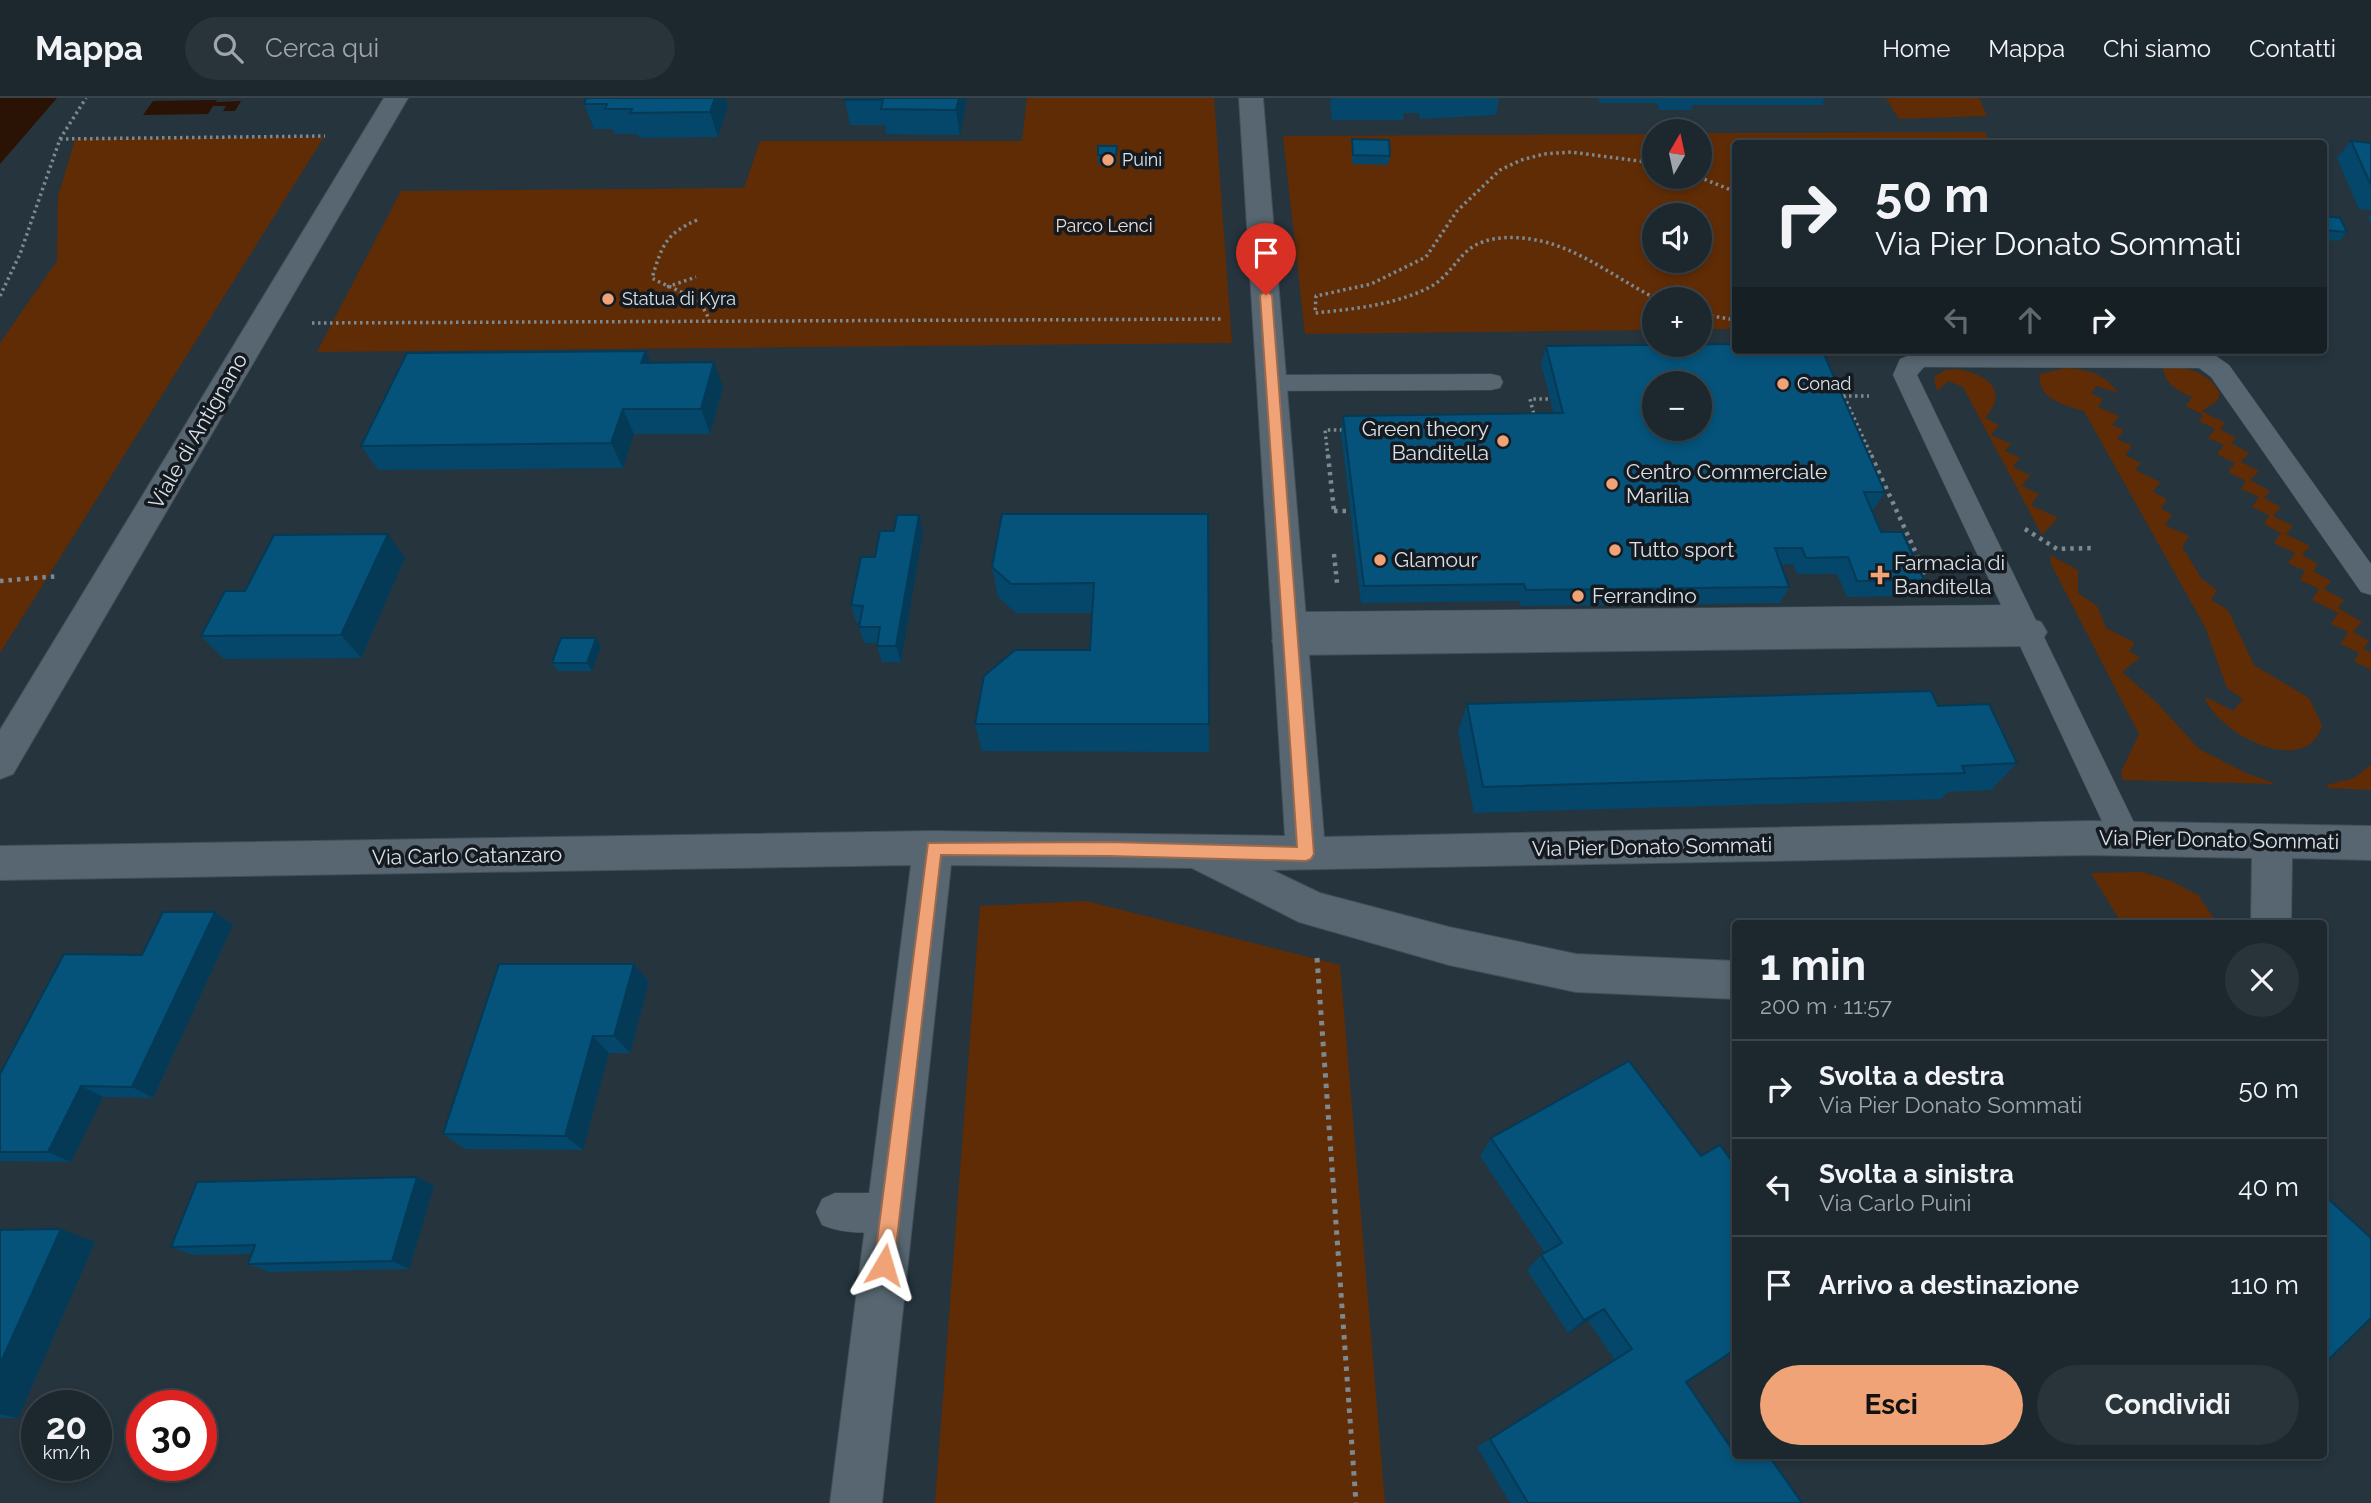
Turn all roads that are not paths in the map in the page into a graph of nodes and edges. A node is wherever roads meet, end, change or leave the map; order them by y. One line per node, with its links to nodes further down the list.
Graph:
1 (396, 98): 8 (street, Viale di Antignano)
2 (1251, 98): 4 (street)
3 (1491, 382): 4 (lane)
4 (1271, 383): 7 (street)
5 (2371, 585): 6 (lane)
6 (2025, 624): 7 (street); 9 (lane)
7 (1289, 632): 14 (street)
8 (0, 764)
9 (2126, 839): 10 (street, Via Pier Donato Sommati); 14 (street, Via Pier Donato Sommati)
10 (2272, 840): 11 (street, Via Pier Donato Sommati); 16 (street)
11 (2371, 843)
12 (933, 848): 13 (street, Via Pier Donato Sommati); 15 (street, Via Carlo Catanzaro); 19 (street)
13 (1196, 852): 14 (street, Via Pier Donato Sommati); 17 (street)
14 (1306, 854)
15 (0, 863)
16 (2271, 920)
17 (1732, 980)
18 (835, 1212): 19 (lane)
19 (890, 1212): 20 (street)
20 (856, 1503)

